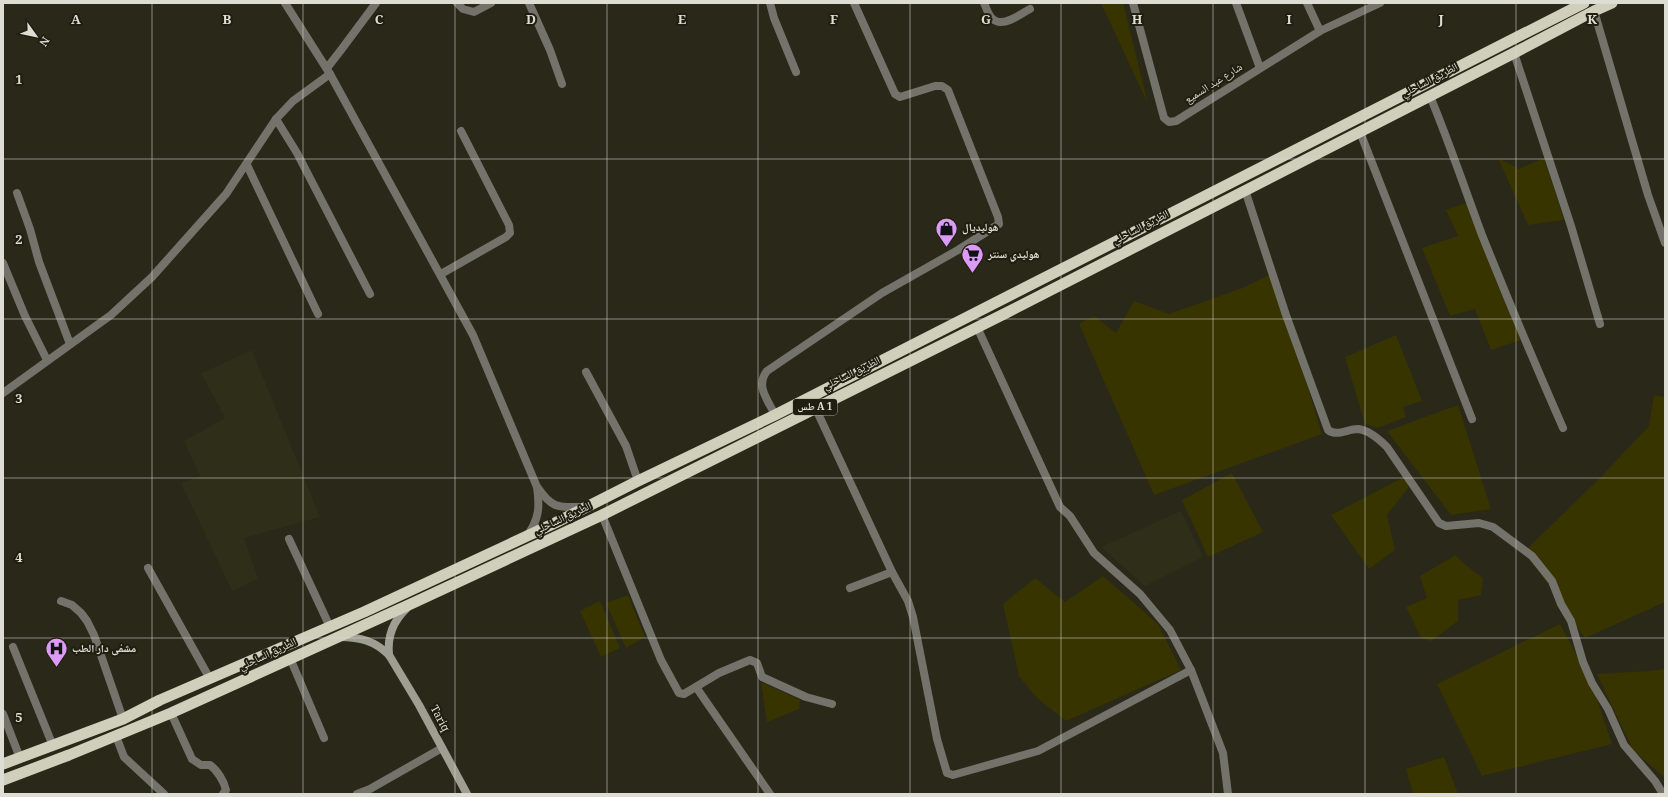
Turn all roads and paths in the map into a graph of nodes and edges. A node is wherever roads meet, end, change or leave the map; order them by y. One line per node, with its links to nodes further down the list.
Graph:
1 (376, 3): 20 (street)
2 (457, 3): 3 (street)
3 (491, 3)
4 (529, 3): 22 (street)
5 (770, 3): 21 (street)
6 (854, 3): 42 (street)
7 (984, 3): 15 (street)
8 (1133, 3): 19 (street, شارع عبد السميع)
9 (1236, 3): 19 (street)
10 (1307, 3): 17 (street)
11 (1380, 3): 17 (street, شارع عبد السميع)
12 (1584, 3): 42 (highway, الطريق الساحلي / طس A 1)
13 (1612, 3): 16 (highway, الطريق الساحلي / طس A 1)
14 (286, 4): 20 (street)
15 (1030, 9)
16 (1594, 11): 18 (highway, الطريق الساحلي / طس A 1); 30 (street)
17 (1320, 31): 19 (street, شارع عبد السميع)
18 (1514, 53): 23 (highway, الطريق الساحلي / طس A 1); 35 (street)
19 (1260, 68)
20 (329, 71): 24 (street); 32 (street)
21 (796, 72)
22 (562, 84)
23 (1430, 96): 26 (highway, الطريق الساحلي / طس A 1); 44 (street)
24 (276, 119): 27 (street); 33 (street)
25 (461, 131): 32 (street)
26 (1360, 132): 28 (highway, الطريق الساحلي / طس A 1); 43 (street)
27 (247, 165): 34 (street); 37 (street)
28 (1245, 190): 36 (highway, الطريق الساحلي / طس A 1); 81 (street)
29 (17, 193): 37 (street)
30 (1665, 243)
31 (3, 263): 38 (street)
32 (441, 274): 46 (street)
33 (370, 294)
34 (318, 314)
35 (1600, 324)
36 (977, 327): 41 (highway, الطريق الساحلي / طس A 1); 61 (street)
37 (70, 344): 38 (street)
38 (47, 360): 40 (street)
39 (586, 372): 45 (street)
40 (3, 393)
41 (815, 407): 48 (highway, الطريق الساحلي / طس A 1); 52 (street)
42 (776, 415): 45 (highway, الطريق الساحلي / طس A 1)
43 (1472, 419)
44 (1562, 428)
45 (638, 481): 47 (highway, الطريق الساحلي / طس A 1)
46 (537, 487): 47 (street); 49 (street)
47 (586, 507): 49 (highway, الطريق الساحلي / طس A 1)
48 (602, 515): 55 (highway, الطريق الساحلي / طس A 1); 63 (street)
49 (527, 537): 56 (highway, الطريق الساحلي / طس A 1)
50 (289, 539): 56 (street)
51 (148, 568): 62 (street)
52 (892, 572): 53 (street); 61 (street)
53 (850, 588)
54 (61, 601): 67 (street)
55 (413, 603): 57 (highway, الطريق الساحلي / طس A 1); 59 (main road)
56 (330, 627): 62 (highway, الطريق الساحلي / طس A 1)
57 (338, 638): 59 (main road); 60 (highway, الطريق الساحلي / طس A 1)
58 (13, 647): 70 (street)
59 (390, 655): 71 (main road, Tariq)
60 (290, 658): 65 (highway, الطريق الساحلي / طس A 1); 69 (street)
61 (1191, 670): 80 (street)
62 (210, 679): 67 (highway, الطريق الساحلي / طس A 1)
63 (696, 687): 64 (street); 79 (street)
64 (832, 704)
65 (171, 713): 68 (highway, الطريق الساحلي / طس A 1); 76 (street)
66 (3, 714): 72 (street)
67 (123, 719): 70 (highway, الطريق الساحلي / طس A 1)
68 (116, 736): 74 (highway, الطريق الساحلي / طس A 1); 75 (street)
69 (324, 738)
70 (53, 746): 72 (highway, الطريق الساحلي / طس A 1)
71 (442, 748): 77 (street); 78 (main road, Tariq)
72 (20, 758): 73 (highway, الطريق الساحلي / طس A 1)
73 (3, 764)
74 (3, 780)
75 (164, 794)
76 (223, 794)
77 (357, 794)
78 (467, 794)
79 (770, 794)
80 (1228, 794)
81 (1663, 794)

